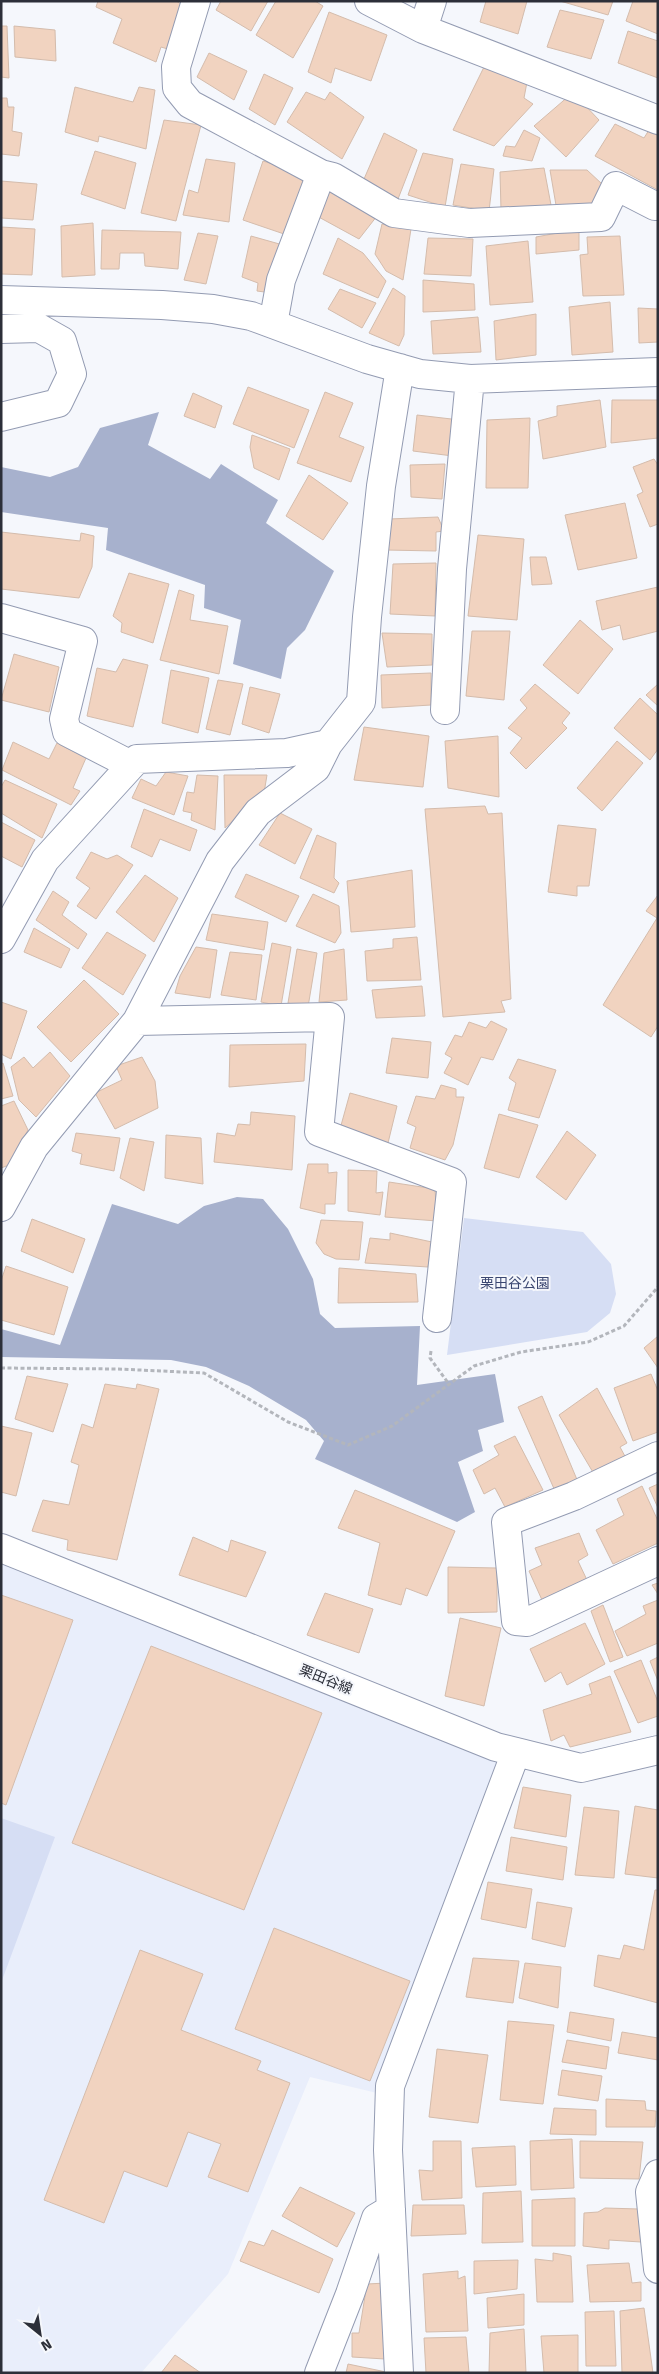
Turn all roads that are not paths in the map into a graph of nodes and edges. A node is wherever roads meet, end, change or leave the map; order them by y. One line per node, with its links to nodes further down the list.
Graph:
1 (196, 1): 6 (street)
2 (369, 1): 4 (street)
3 (432, 1): 4 (street)
4 (422, 29): 5 (street)
5 (658, 120)
6 (321, 174): 7 (street); 9 (street)
7 (655, 206)
8 (1, 300): 9 (street)
9 (273, 324): 11 (street)
10 (1, 329): 14 (street)
11 (400, 368): 13 (street); 17 (street)
12 (658, 372): 13 (street)
13 (470, 379): 16 (street)
14 (1, 417)
15 (1, 618): 18 (street)
16 (445, 710)
17 (328, 744): 18 (street); 20 (street)
18 (131, 765): 19 (street)
19 (1, 939)
20 (137, 1021): 21 (street); 22 (street)
21 (2, 1206)
22 (437, 1318)
23 (658, 1456): 25 (street)
24 (1, 1548): 27 (street, 栗田谷線)
25 (658, 1561)
26 (658, 1750): 27 (street, 栗田谷線)
27 (516, 1752): 29 (street)
28 (658, 2174): 30 (street)
29 (391, 2208): 31 (street); 32 (street)
30 (658, 2269)
31 (319, 2373)
32 (399, 2373)

